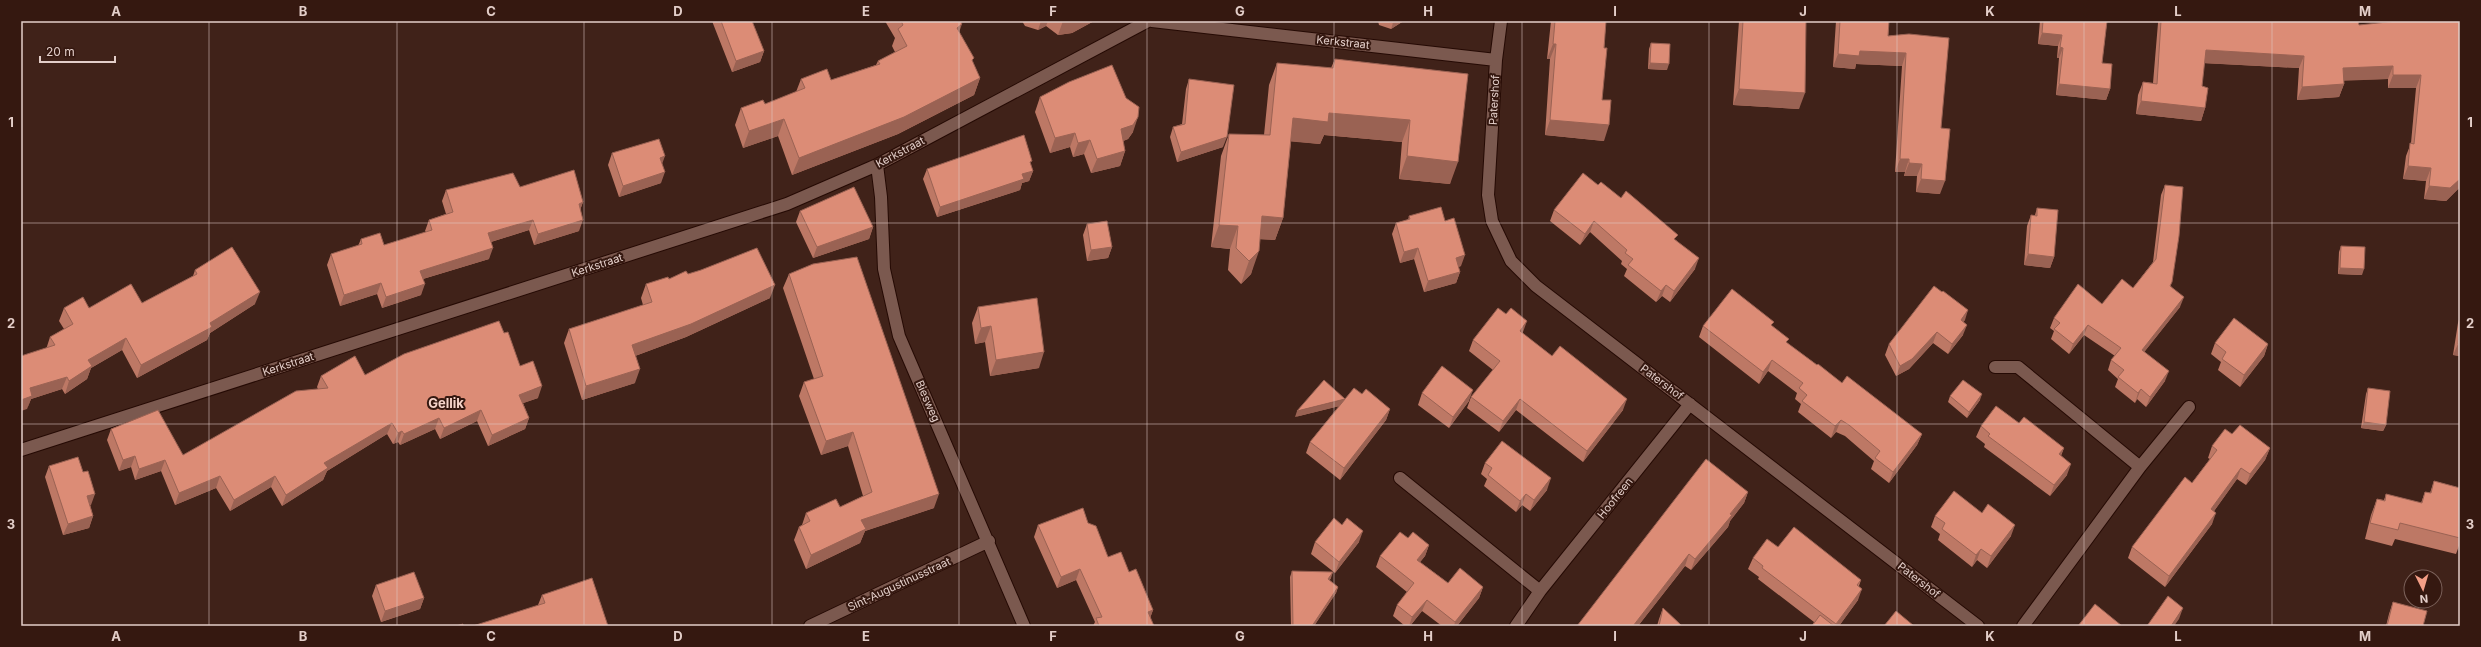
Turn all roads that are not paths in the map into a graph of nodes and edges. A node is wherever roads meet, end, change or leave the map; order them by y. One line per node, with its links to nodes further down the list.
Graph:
1 (1148, 21): 5 (street, Kerkstraat)
2 (1152, 21): 4 (street, Kerkstraat)
3 (1501, 21): 4 (street)
4 (1496, 60): 7 (street, Patershof)
5 (877, 165): 9 (street, Kerkstraat); 12 (street, Biesweg)
6 (1995, 367): 10 (street)
7 (1690, 404): 13 (street, Hoofreen); 17 (street, Patershof)
8 (2190, 407): 10 (street)
9 (21, 450)
10 (2140, 467): 18 (street)
11 (1400, 478): 13 (street)
12 (989, 542): 14 (street, Sint-Augustinusstraat); 15 (street, Biesweg)
13 (1540, 591): 16 (street, Hoofreen)
14 (810, 626)
15 (1024, 626)
16 (1516, 626)
17 (1978, 626)
18 (2023, 626)

